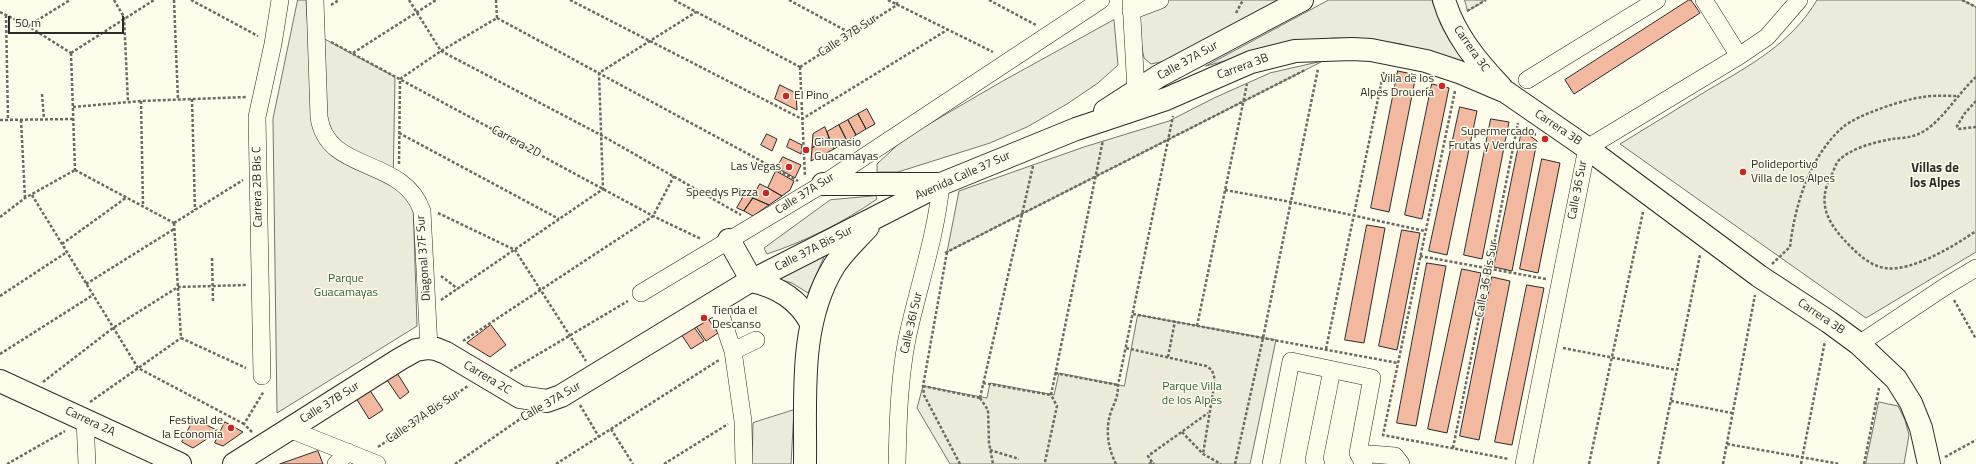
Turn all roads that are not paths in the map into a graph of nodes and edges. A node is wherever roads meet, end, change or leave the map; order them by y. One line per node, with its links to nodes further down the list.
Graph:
1 (280, 0): 31 (street, Carrera 2B Bis C)
2 (315, 0): 28 (street, Diagonal 37F Sur)
3 (1100, 0): 18 (street, Calle 37A Sur)
4 (1160, 0): 10 (street)
5 (1302, 0): 13 (main road, Calle 37A Sur)
6 (1444, 0): 14 (main road, Carrera 3C)
7 (1657, 0): 12 (street)
8 (1704, 0): 11 (street)
9 (1799, 0): 11 (street, Calle 36 Sur)
10 (1131, 6): 13 (street)
11 (1739, 56): 16 (street, Calle 36 Sur)
12 (1527, 80)
13 (1136, 91): 15 (main road, Calle 37A Sur)
14 (1506, 92): 15 (main road, Carrera 3B); 16 (main road, Carrera 3B)
15 (1076, 129): 17 (main road, Avenida Calle 37 Sur)
16 (1587, 148): 27 (main road, Carrera 3B); 40 (street, Calle 36 Sur)
17 (941, 184): 18 (main road); 19 (main road, Avenida Calle 37 Sur); 38 (street, Calle 36I Sur)
18 (811, 188): 20 (street, Calle 37A Sur)
19 (876, 218): 22 (main road, Calle 37A Bis Sur); 25 (main road, Avenida Calle 37 Sur)
20 (724, 243): 22 (main road); 23 (street, Calle 37A Sur)
21 (1976, 268): 27 (street)
22 (752, 281): 24 (main road, Calle 37A Sur); 25 (main road)
23 (640, 293)
24 (716, 300): 29 (street); 33 (main road, Calle 37A Sur)
25 (811, 323): 45 (main road, Avenida Calle 37 Sur)
26 (756, 340): 29 (street)
27 (1859, 344): 39 (main road, Carrera 3B)
28 (429, 348): 33 (main road, Carrera 2C); 35 (main road, Calle 37B Sur)
29 (733, 351): 44 (street)
30 (1332, 370): 36 (street); 46 (street); 47 (street)
31 (262, 376)
32 (0, 381): 34 (main road, Carrera 2A)
33 (547, 401)
34 (82, 417): 41 (street); 42 (main road, Carrera 2A)
35 (289, 429): 37 (street); 43 (main road, Calle 37B Sur)
36 (1361, 459): 48 (street)
37 (356, 460)
38 (898, 462)
39 (1935, 462)
40 (1524, 463)
41 (88, 464)
42 (180, 464)
43 (234, 464)
44 (744, 464)
45 (805, 464)
46 (1271, 464)
47 (1316, 464)
48 (1401, 464)

